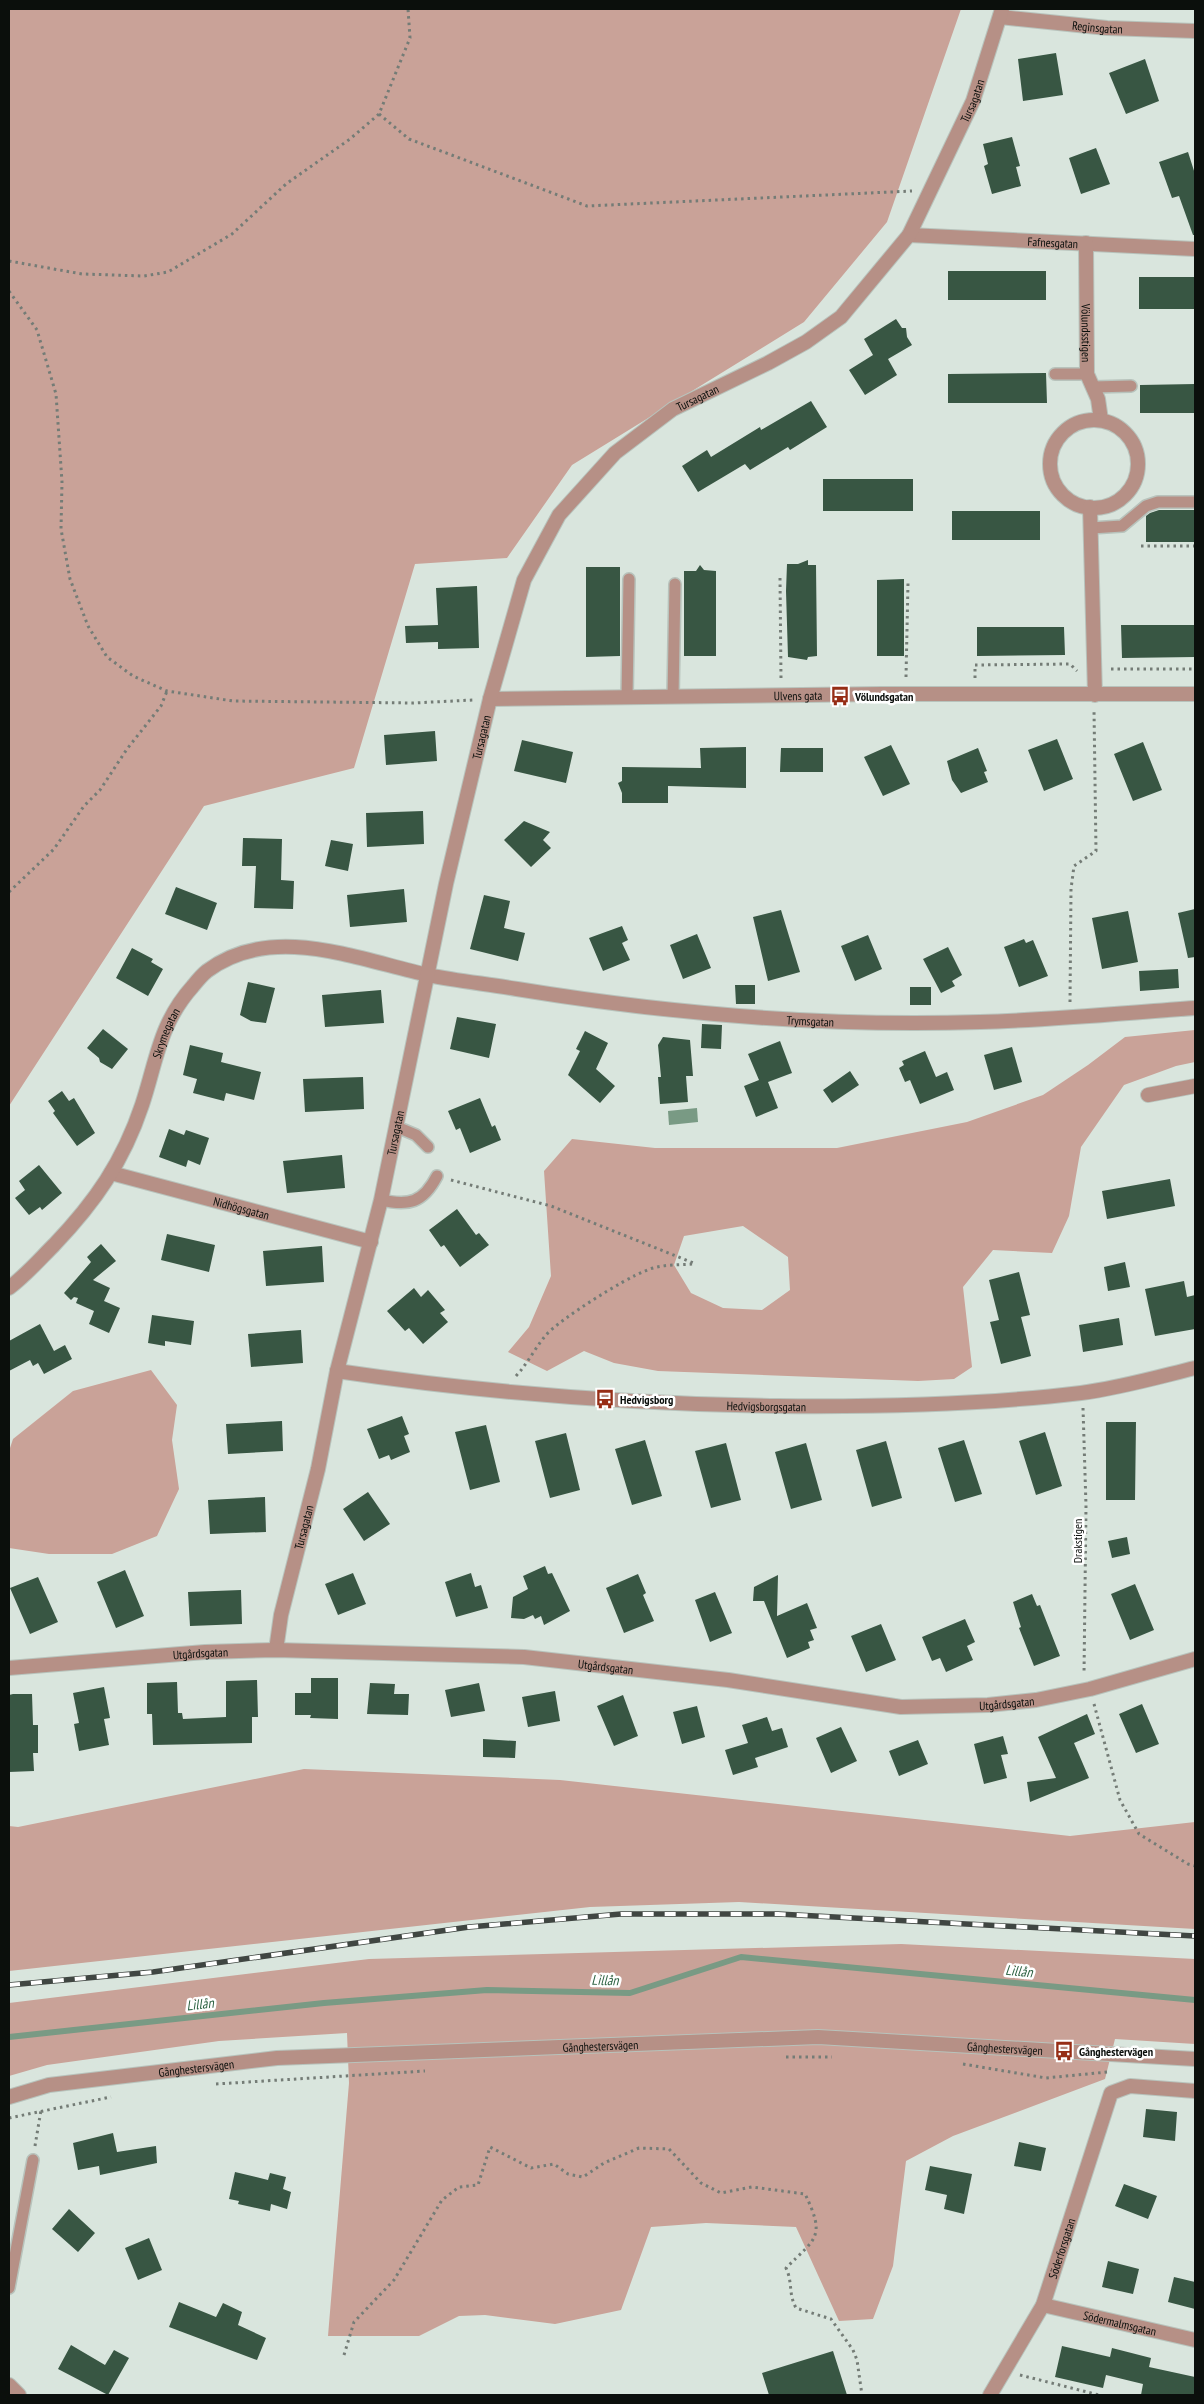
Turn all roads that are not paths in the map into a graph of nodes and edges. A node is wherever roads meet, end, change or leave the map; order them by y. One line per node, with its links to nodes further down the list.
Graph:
1 (1001, 13): 2 (street, Reginsgatan); 3 (street, Tursagatan)
2 (1195, 31)
3 (909, 235): 4 (street, Fafnesgatan); 19 (street, Tursagatan)
4 (1086, 243): 5 (street, Fafnesgatan); 7 (street, Völundsstigen)
5 (1195, 249)
6 (1055, 374): 7 (lane)
7 (1090, 381): 8 (lane); 9 (street, Völundsstigen)
8 (1131, 386)
9 (1100, 420): 11 (street); 11 (street)
10 (1195, 502): 12 (lane)
11 (1090, 507): 12 (street)
12 (1091, 528): 16 (street)
13 (629, 580): 17 (lane)
14 (675, 584): 18 (lane)
15 (1195, 694): 16 (street, Ulvens gata)
16 (1095, 695): 18 (street, Ulvens gata)
17 (627, 697): 18 (street, Ulvens gata); 19 (street, Ulvens gata)
18 (672, 697)
19 (490, 699): 20 (street, Tursagatan)
20 (427, 974): 21 (street, Trymsgatan); 24 (street, Tursagatan); 26 (street, Skrymegatan)
21 (1195, 1008)
22 (1195, 1086): 23 (street)
23 (1148, 1095)
24 (397, 1127): 25 (lane); 28 (street, Tursagatan)
25 (428, 1147)
26 (111, 1173): 29 (street, Nidhögsgatan); 30 (street, Skrymegatan)
27 (437, 1176): 28 (lane)
28 (381, 1200): 29 (street, Tursagatan)
29 (371, 1242): 32 (street, Tursagatan)
30 (9, 1288)
31 (1195, 1368): 32 (street, Hedvigsborgsgatan)
32 (337, 1370): 33 (street, Tursagatan)
33 (276, 1650): 34 (street, Utgårdsgatan); 35 (street, Utgårdsgatan)
34 (1195, 1659)
35 (9, 1668)
36 (1195, 2059): 38 (street, Gånghestersvägen)
37 (1195, 2091): 41 (street, Söderforsgatan)
38 (9, 2097)
39 (33, 2160): 40 (lane)
40 (9, 2288)
41 (1043, 2305): 42 (street, Södermalmsgatan); 45 (street, Söderforsgatan)
42 (1195, 2340)
43 (9, 2385): 44 (street)
44 (19, 2395)
45 (990, 2395)

